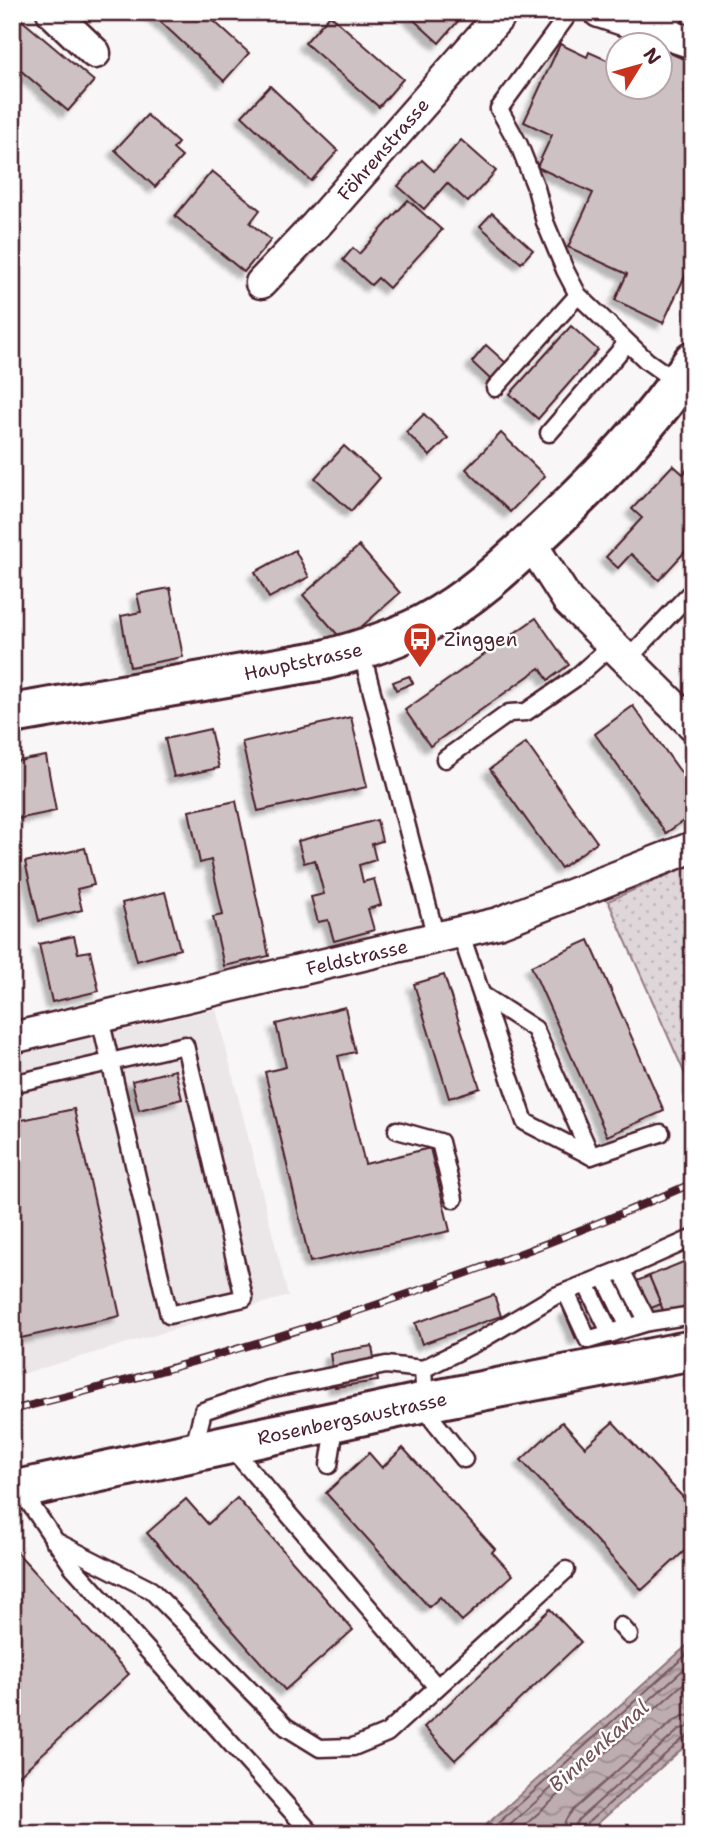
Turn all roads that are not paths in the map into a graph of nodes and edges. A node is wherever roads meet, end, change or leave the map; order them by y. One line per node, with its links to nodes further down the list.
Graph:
1 (52, 12): 7 (street)
2 (503, 12): 8 (street, Föhrenstrasse)
3 (570, 12): 9 (lane)
4 (599, 12): 5 (street)
5 (671, 23): 6 (street)
6 (693, 43)
7 (95, 53)
8 (261, 283)
9 (578, 295): 10 (lane); 12 (lane)
10 (627, 343): 11 (lane); 13 (lane)
11 (686, 372): 14 (main road, Hauptstrasse)
12 (495, 388)
13 (549, 433)
14 (531, 542): 16 (main road, Hauptstrasse); 17 (street)
15 (693, 590): 17 (lane)
16 (361, 650): 18 (main road, Hauptstrasse); 22 (lane)
17 (619, 654): 19 (street); 20 (lane)
18 (12, 714)
19 (693, 725)
20 (445, 759)
21 (693, 847): 22 (street, Feldstrasse)
22 (448, 935): 23 (lane); 24 (street, Feldstrasse)
23 (482, 995): 30 (lane); 30 (lane)
24 (100, 1018): 25 (street, Feldstrasse); 26 (lane)
25 (12, 1038)
26 (110, 1063): 26 (lane); 27 (lane)
27 (12, 1084)
28 (397, 1130): 31 (lane)
29 (661, 1133): 30 (lane)
30 (591, 1156)
31 (454, 1199)
32 (693, 1238): 33 (lane)
33 (621, 1270): 34 (lane); 37 (lane)
34 (604, 1276): 35 (lane); 38 (lane)
35 (586, 1284): 36 (lane); 39 (lane)
36 (566, 1292): 39 (lane); 41 (lane)
37 (648, 1322): 38 (lane); 40 (lane)
38 (629, 1328): 39 (lane)
39 (611, 1334)
40 (693, 1343): 41 (main road, Rosenbergsaustrasse)
41 (424, 1385): 42 (main road, Rosenbergsaustrasse); 43 (lane); 44 (lane)
42 (336, 1421): 43 (main road, Rosenbergsaustrasse); 45 (lane)
43 (210, 1447): 46 (main road, Rosenbergsaustrasse); 49 (lane)
44 (464, 1459)
45 (329, 1465)
46 (16, 1490): 47 (lane)
47 (53, 1540): 49 (lane); 50 (lane)
48 (566, 1570): 49 (lane)
49 (437, 1687)
50 (312, 1834)

